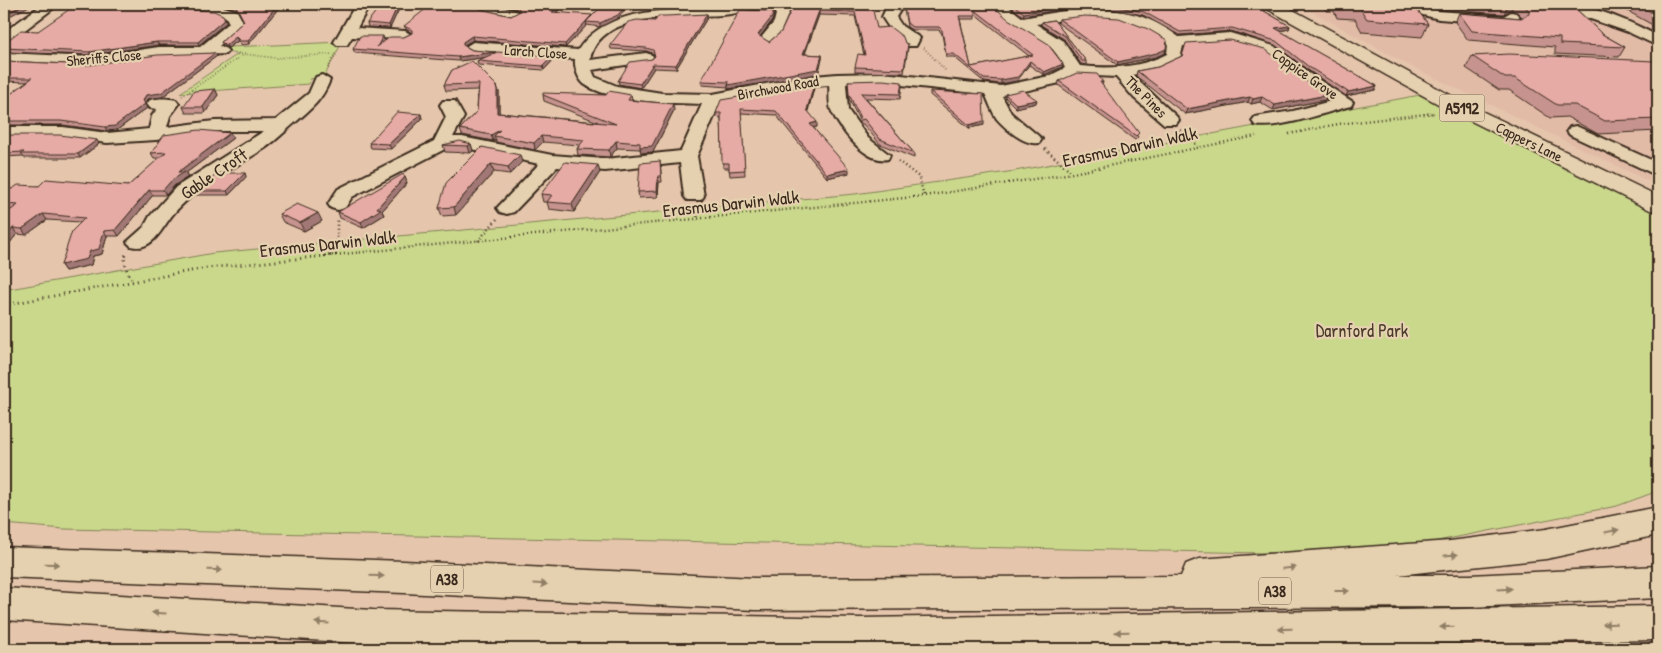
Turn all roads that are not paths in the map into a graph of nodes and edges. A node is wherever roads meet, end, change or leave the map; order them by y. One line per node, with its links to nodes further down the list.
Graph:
1 (52, 4): 18 (street)
2 (363, 4): 23 (street)
3 (482, 4): 15 (street)
4 (754, 4): 14 (street)
5 (768, 4): 25 (street)
6 (964, 4): 12 (street)
7 (998, 4): 20 (street)
8 (1145, 4): 16 (street)
9 (1270, 4): 57 (highway, Cappers Lane / A5192)
10 (1396, 4): 17 (street)
11 (1561, 4): 21 (street)
12 (896, 5): 26 (street)
13 (183, 8): 30 (street, Sheriffs Close)
14 (645, 9): 32 (street)
15 (514, 13)
16 (1127, 15): 20 (street); 27 (street)
17 (1511, 16)
18 (33, 18): 19 (street); 24 (street)
19 (4, 19)
20 (1023, 22): 33 (street)
21 (1633, 28): 22 (street); 28 (street)
22 (1658, 28)
23 (393, 37)
24 (4, 39)
25 (768, 39)
26 (916, 40)
27 (1176, 42): 34 (street, The Pines); 43 (street, Coppice Grove)
28 (1658, 42)
29 (473, 47): 32 (street, Larch Close)
30 (4, 58)
31 (646, 58): 32 (street, Larch Close)
32 (583, 60): 38 (street, Birchwood Road)
33 (1074, 70): 34 (street, The Pines); 37 (street, Birchwood Road)
34 (1121, 73): 41 (street, The Pines)
35 (837, 79): 37 (street, Birchwood Road); 38 (street, Birchwood Road); 52 (street)
36 (322, 80): 42 (street, Gable Croft)
37 (991, 90): 47 (street)
38 (714, 99): 51 (street)
39 (168, 104): 46 (street)
40 (450, 104): 48 (street)
41 (1170, 120)
42 (282, 125): 46 (street, Gable Croft); 59 (street, Gable Croft)
43 (1261, 129)
44 (1576, 131): 50 (street)
45 (4, 132): 46 (street, Gable Croft)
46 (156, 135)
47 (1033, 139)
48 (441, 144): 53 (street); 55 (street)
49 (1658, 152): 50 (street)
50 (1626, 154): 54 (street)
51 (688, 156): 53 (street); 56 (street)
52 (881, 156)
53 (552, 161): 58 (street)
54 (1658, 170)
55 (337, 196)
56 (694, 196)
57 (1658, 204)
58 (507, 208)
59 (153, 235)
60 (1658, 521): 63 (highway, one-way to 60)
61 (4, 562): 63 (highway, A38, one-way to 63)
62 (1658, 582): 63 (highway, A38, one-way to 62)
63 (891, 593)
64 (4, 604): 66 (highway, A38, one-way to 64)
65 (1658, 623): 66 (highway, A38, one-way to 66)
66 (370, 626): 67 (highway)
67 (606, 649)

